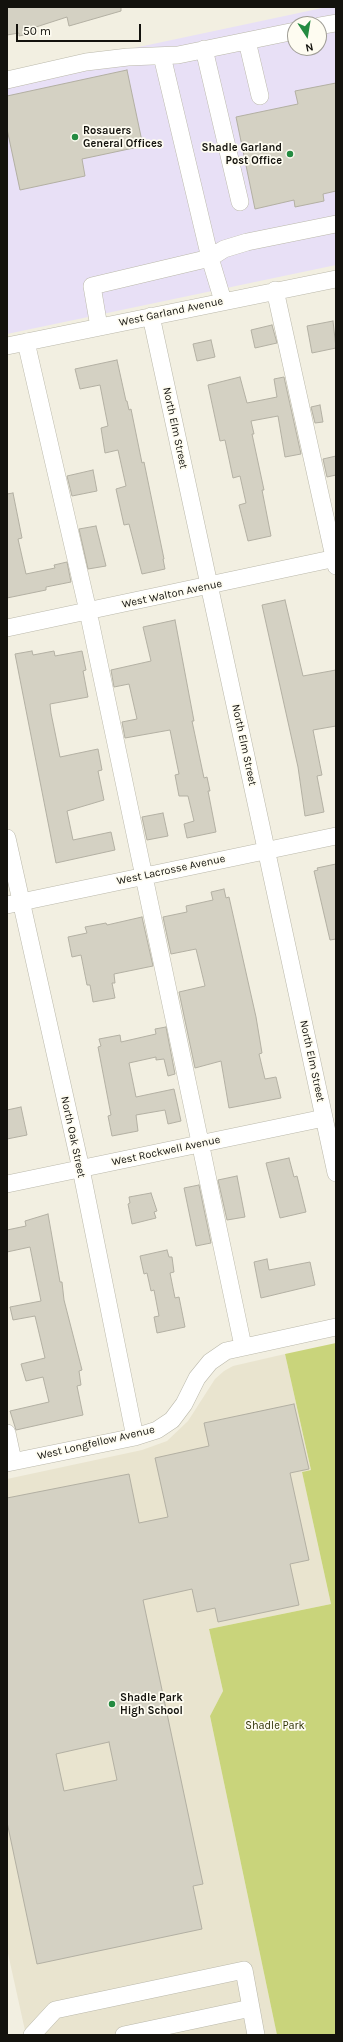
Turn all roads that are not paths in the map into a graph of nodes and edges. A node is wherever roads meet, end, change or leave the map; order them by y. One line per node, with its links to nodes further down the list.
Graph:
1 (287, 33): 2 (street)
2 (247, 41): 3 (street); 6 (street)
3 (204, 49): 4 (street); 7 (street)
4 (162, 56): 5 (street); 9 (street)
5 (7, 80)
6 (260, 96)
7 (240, 202)
8 (336, 224): 9 (street)
9 (210, 258): 12 (street); 14 (street)
10 (336, 279): 11 (street, West Garland Avenue)
11 (275, 290): 12 (street, West Garland Avenue); 17 (street)
12 (223, 301): 13 (street, West Garland Avenue)
13 (151, 316): 14 (street, West Garland Avenue); 18 (street, North Elm Street)
14 (99, 327): 15 (street, West Garland Avenue)
15 (26, 342): 16 (street, West Garland Avenue); 19 (street)
16 (7, 346)
17 (336, 561): 18 (street, West Walton Avenue)
18 (210, 586): 19 (street, West Walton Avenue); 23 (street, North Elm Street)
19 (88, 611): 20 (street, West Walton Avenue); 24 (street)
20 (7, 628)
21 (336, 836): 23 (street, West Lacrosse Avenue)
22 (7, 838): 25 (street, North Oak Street)
23 (266, 850): 24 (street, West Lacrosse Avenue); 26 (street, North Elm Street)
24 (144, 876): 25 (street, West Lacrosse Avenue); 27 (street)
25 (14, 904): 28 (street, North Oak Street)
26 (324, 1118): 27 (street, West Rockwell Avenue); 29 (street, North Elm Street)
27 (200, 1144): 28 (street, West Rockwell Avenue); 32 (street)
28 (81, 1169): 30 (street, West Rockwell Avenue); 34 (street, North Oak Street)
29 (336, 1173)
30 (7, 1184)
31 (336, 1326): 32 (street, West Longfellow Avenue)
32 (243, 1346): 34 (street, West Longfellow Avenue)
33 (7, 1433): 35 (street)
34 (135, 1436): 35 (street, West Longfellow Avenue)
35 (10, 1462)
36 (251, 2008): 37 (street); 38 (street); 39 (street)
37 (32, 2035)
38 (124, 2035)
39 (256, 2035)

